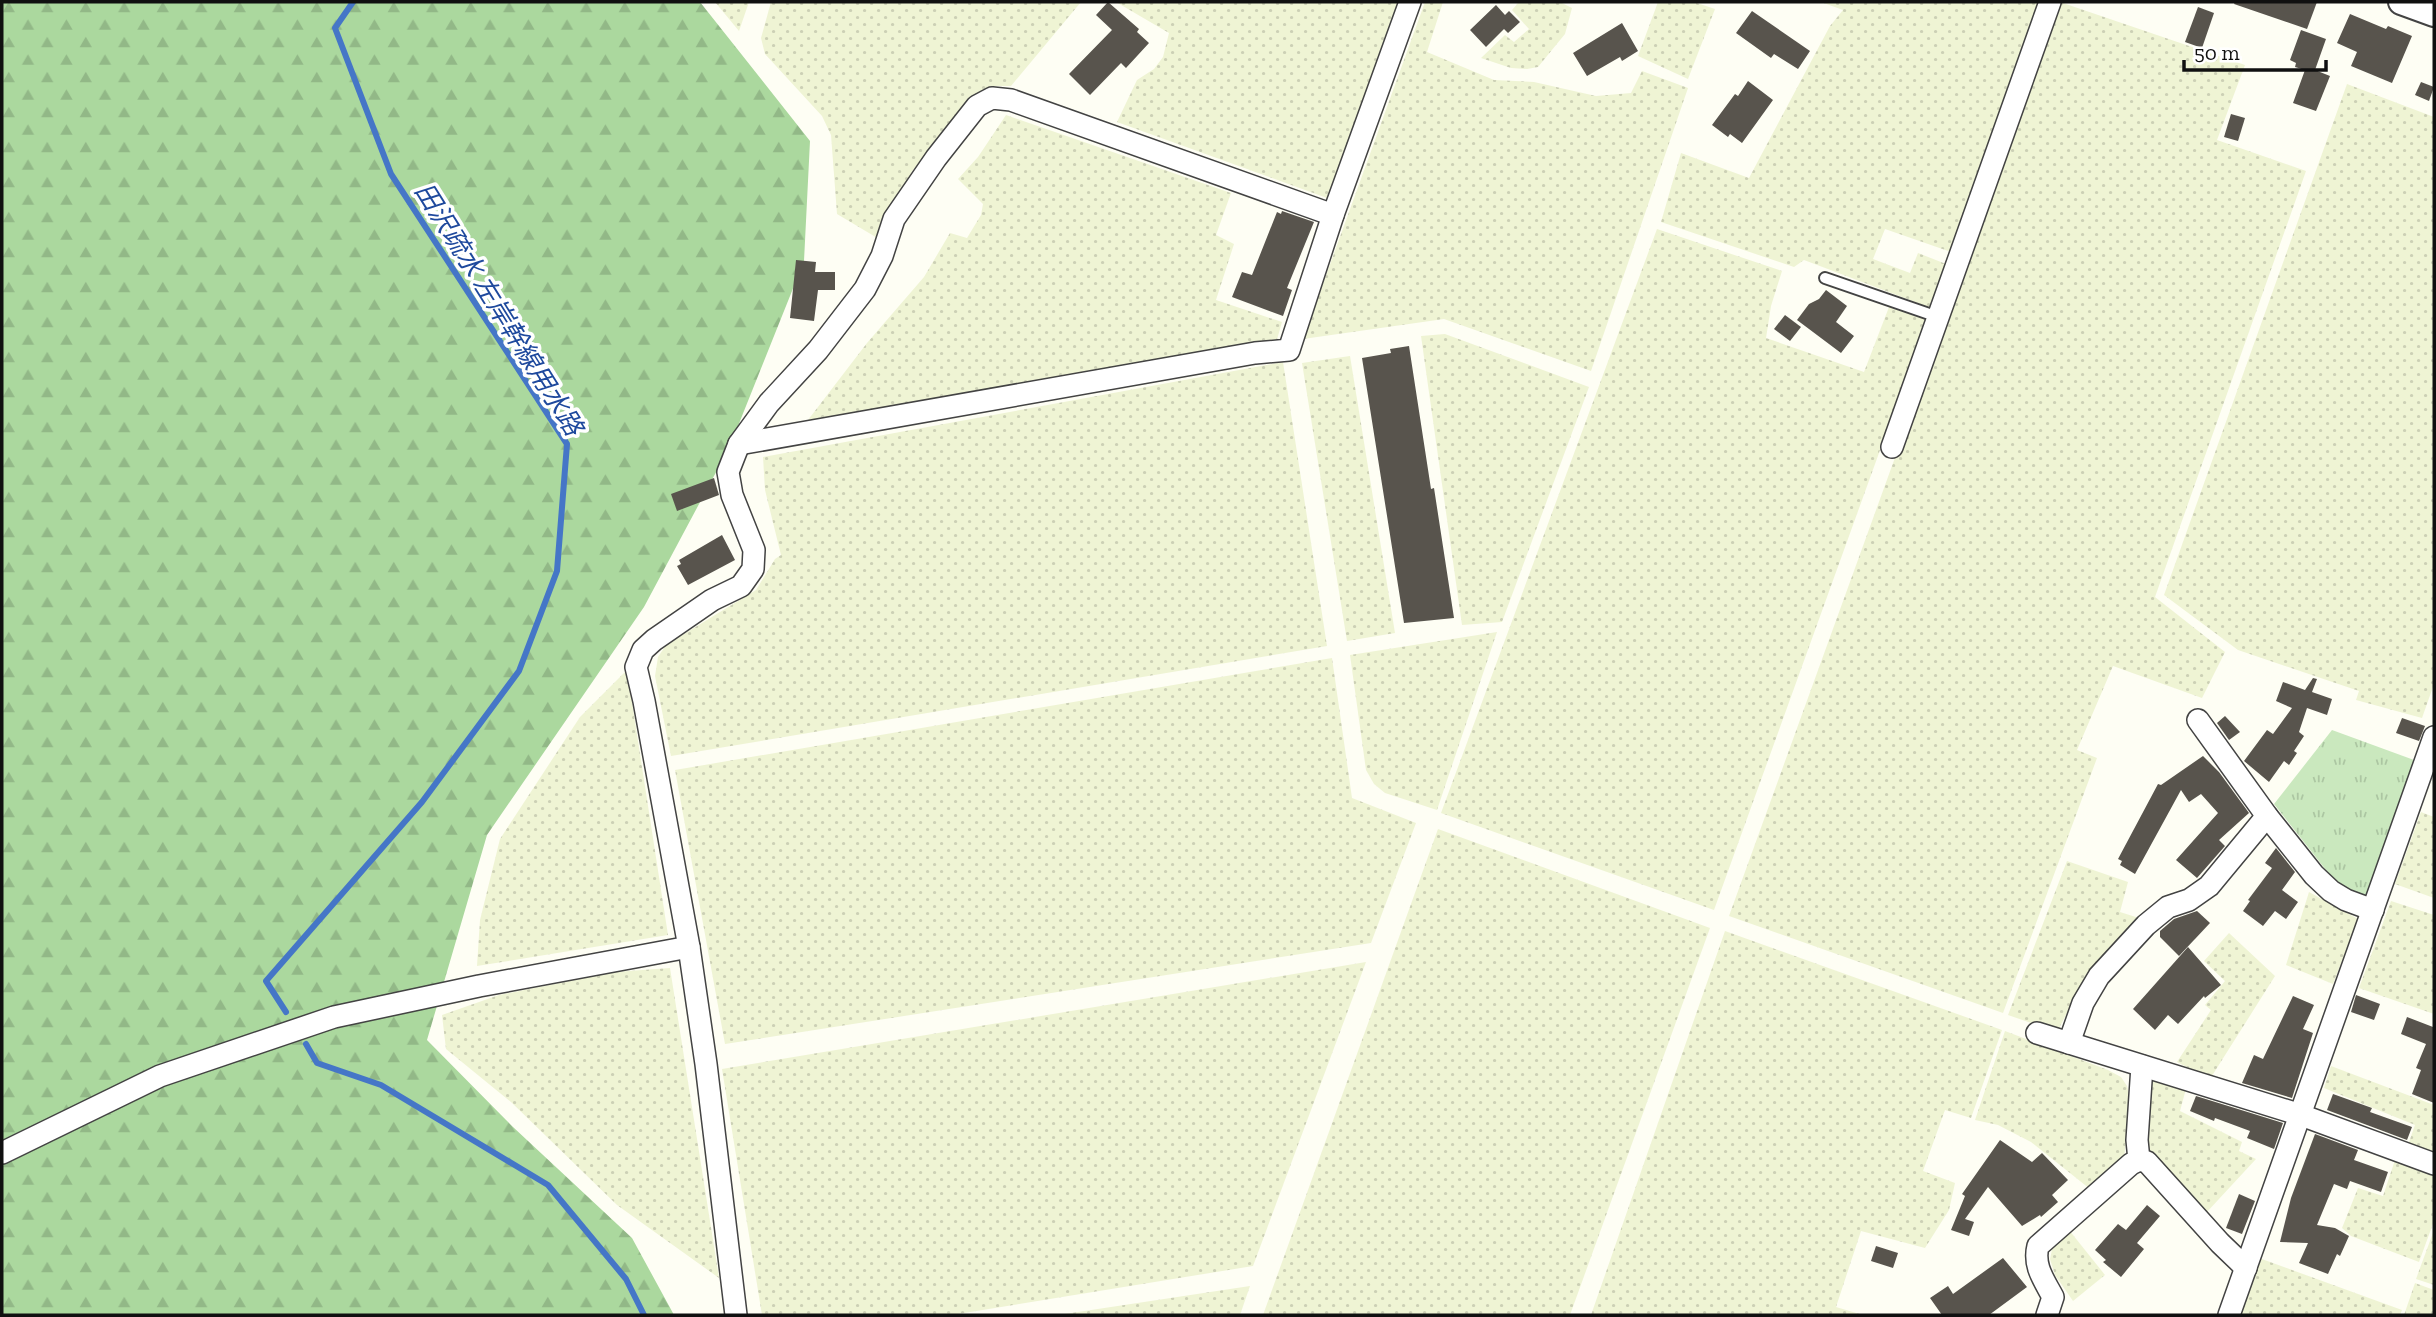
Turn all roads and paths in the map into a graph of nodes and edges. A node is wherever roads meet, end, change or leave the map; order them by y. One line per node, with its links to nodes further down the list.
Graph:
1 (1410, 2): 5 (street)
2 (2050, 2): 7 (street)
3 (2401, 2): 4 (street)
4 (2434, 14)
5 (1333, 215): 8 (street); 8 (street)
6 (1825, 278): 7 (lane)
7 (1938, 317): 9 (street)
8 (739, 444): 14 (street)
9 (1892, 447)
10 (2198, 720): 12 (street)
11 (2434, 737): 13 (street)
12 (2267, 816): 13 (street); 16 (street)
13 (2373, 910): 18 (street)
14 (689, 947): 19 (street); 23 (street)
15 (2037, 1033): 16 (street)
16 (2069, 1043): 17 (street)
17 (2143, 1066): 18 (street); 20 (street)
18 (2301, 1115): 21 (street); 22 (street)
19 (2, 1153)
20 (2139, 1160): 22 (street); 24 (street)
21 (2434, 1164)
22 (2246, 1268): 25 (street)
23 (736, 1315)
24 (2047, 1315)
25 (2230, 1315)

